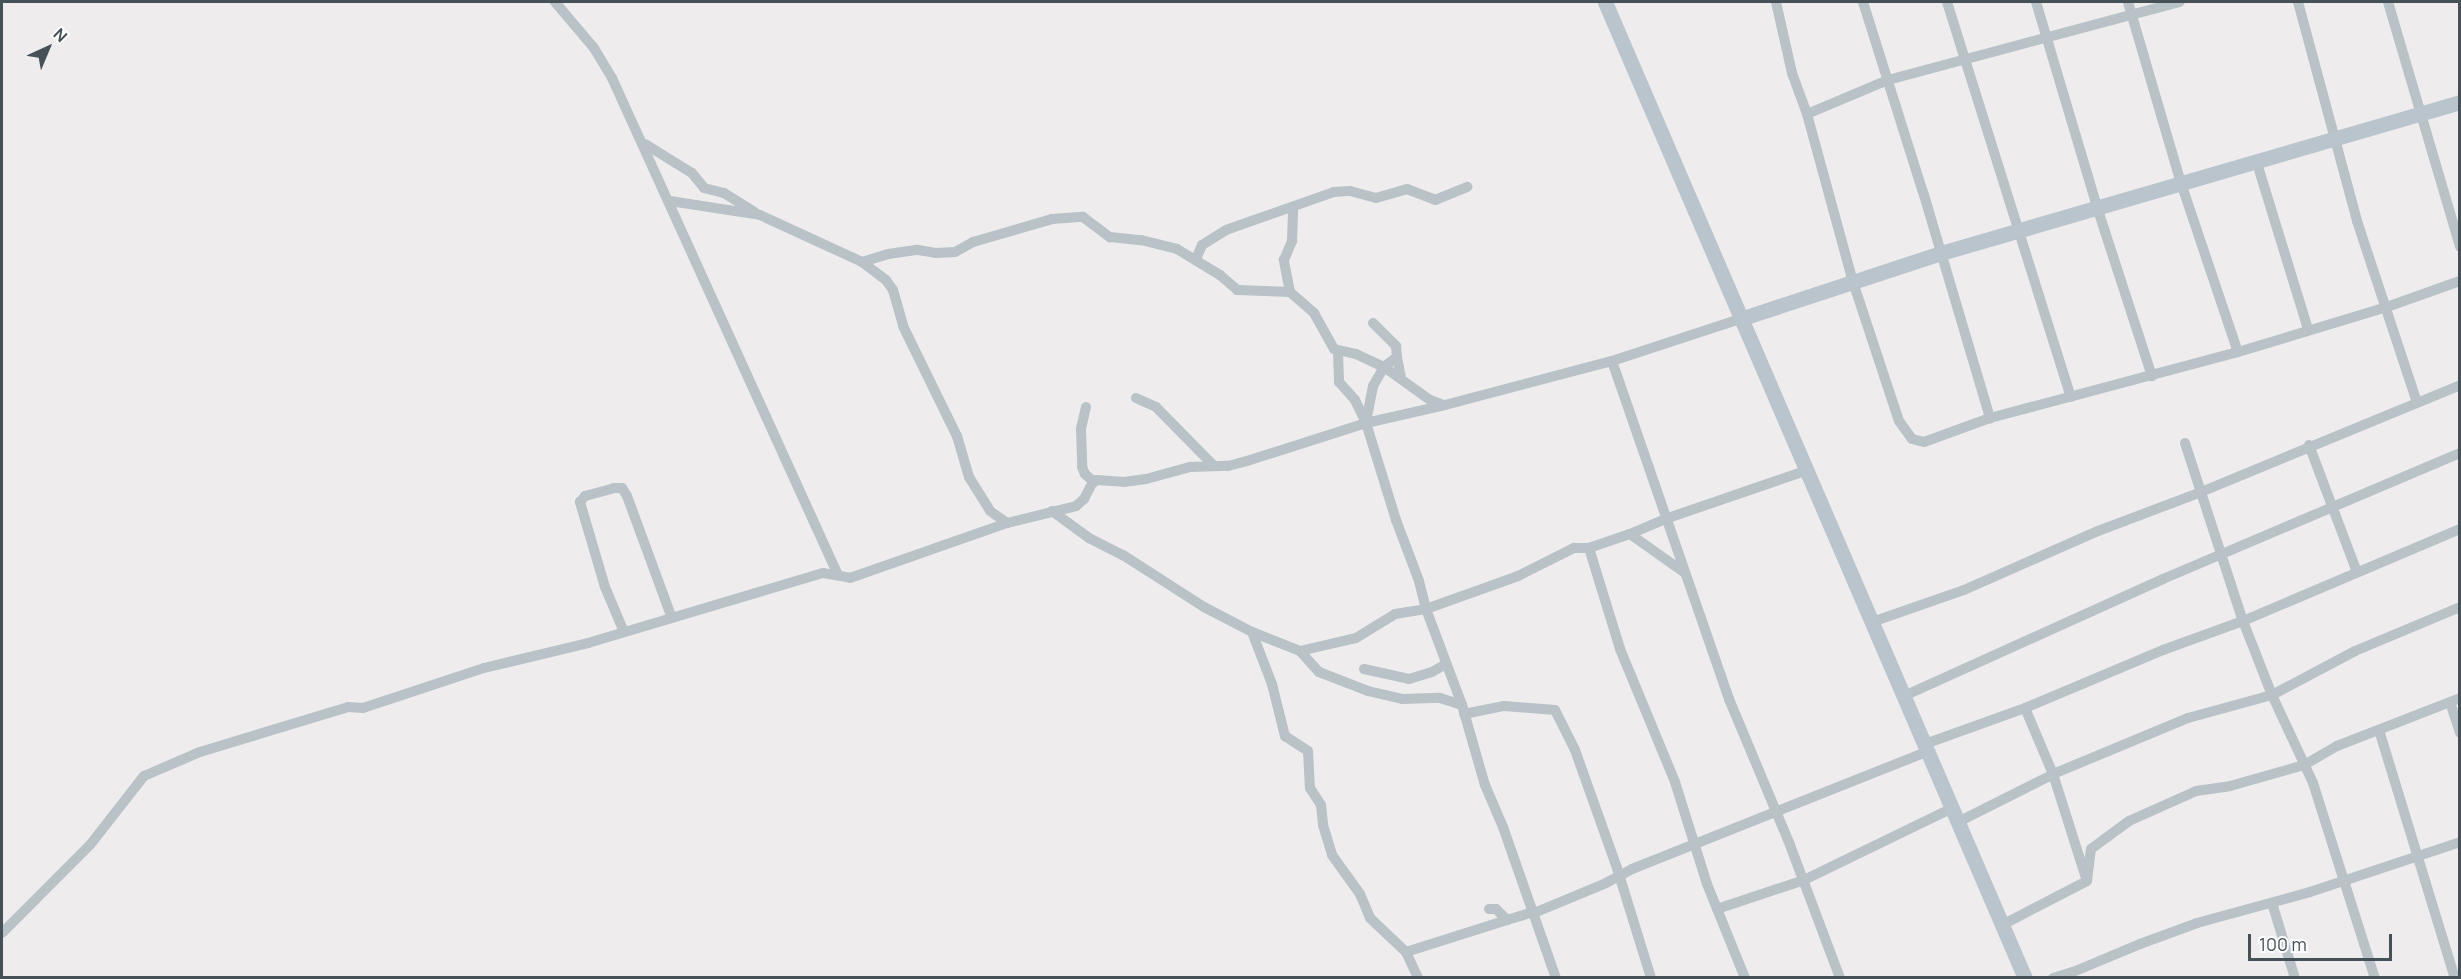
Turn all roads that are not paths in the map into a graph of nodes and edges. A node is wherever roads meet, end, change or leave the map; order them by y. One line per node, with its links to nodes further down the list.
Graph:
1 (555, 2): 19 (street)
2 (1605, 2): 36 (main road)
3 (1776, 2): 17 (street)
4 (1863, 2): 14 (street)
5 (1947, 2): 13 (street)
6 (2036, 2): 12 (street)
7 (2128, 2): 11 (street)
8 (2180, 2): 11 (street)
9 (2298, 2): 18 (street)
10 (2388, 2): 16 (street)
11 (2132, 15): 12 (street); 21 (street)
12 (2047, 38): 13 (street); 24 (street)
13 (1967, 61): 14 (street); 27 (street)
14 (1888, 80): 17 (street); 29 (street)
15 (2460, 102): 16 (main road)
16 (2420, 113): 18 (main road); 28 (street)
17 (1808, 114): 33 (street)
18 (2333, 137): 20 (main road); 35 (street)
19 (644, 143): 23 (street); 26 (street)
20 (2256, 160): 21 (main road); 38 (street)
21 (2181, 183): 24 (main road); 40 (street)
22 (1467, 187): 25 (street)
23 (670, 201): 26 (street); 71 (street)
24 (2097, 207): 27 (main road); 44 (street)
25 (1293, 208): 30 (street); 34 (street)
26 (760, 215): 31 (street)
27 (2017, 230): 29 (main road); 47 (street)
28 (2460, 247)
29 (1941, 253): 33 (main road); 52 (street)
30 (1196, 259): 31 (street); 34 (street)
31 (862, 262): 64 (street)
32 (2460, 281): 35 (street)
33 (1853, 282): 36 (main road); 52 (street)
34 (1290, 292): 39 (street)
35 (2384, 308): 38 (street); 49 (street)
36 (1743, 318): 42 (street); 58 (main road)
37 (1373, 323): 41 (street)
38 (2308, 329): 40 (street)
39 (1338, 352): 43 (street); 53 (street)
40 (2238, 352): 44 (street)
41 (1397, 357): 43 (street); 45 (street)
42 (1612, 361): 50 (street); 63 (street)
43 (1384, 367): 45 (street); 53 (street)
44 (2152, 376): 47 (street)
45 (1401, 377): 50 (street)
46 (2460, 385): 49 (street)
47 (2071, 397): 52 (street)
48 (1136, 398): 57 (street)
49 (2417, 402): 55 (street)
50 (1445, 405): 53 (street)
51 (1086, 407): 59 (street)
52 (1990, 418)
53 (1366, 423): 57 (street); 73 (street)
54 (2185, 443): 60 (street)
55 (2309, 445): 60 (street); 61 (street)
56 (2460, 453): 61 (street)
57 (1213, 465): 59 (street)
58 (1808, 470): 63 (street); 76 (main road)
59 (1094, 482): 62 (street)
60 (2201, 492): 68 (street); 76 (street)
61 (2334, 507): 68 (street); 69 (street)
62 (1052, 511): 64 (street); 78 (street)
63 (1665, 519): 66 (street); 70 (street)
64 (1007, 523): 71 (street)
65 (2460, 529): 69 (street)
66 (1630, 534): 67 (street); 70 (street)
67 (1589, 548): 73 (street); 95 (street)
68 (2221, 556): 75 (street); 83 (street)
69 (2357, 572): 75 (street)
70 (1685, 573): 92 (street)
71 (838, 575): 74 (street)
72 (2460, 607): 82 (street)
73 (1426, 609): 79 (street); 80 (street)
74 (672, 618): 77 (street); 77 (street)
75 (2243, 621): 82 (street); 85 (street)
76 (1872, 622): 83 (main road)
77 (624, 632): 107 (street)
78 (1252, 632): 79 (street); 108 (street)
79 (1300, 651): 86 (street)
80 (1446, 664): 81 (street); 86 (street)
81 (1364, 669)
82 (2272, 695): 90 (street); 91 (street)
83 (1904, 696): 89 (main road)
84 (2455, 700): 87 (street); 88 (street)
85 (2025, 708): 89 (street); 91 (street)
86 (1463, 709): 97 (street); 104 (street)
87 (2379, 730): 90 (street); 96 (street)
88 (2460, 732)
89 (1927, 748): 92 (street); 93 (main road)
90 (2304, 765): 98 (street); 100 (street)
91 (2053, 774): 93 (street); 100 (street)
92 (1775, 813): 95 (street); 99 (street)
93 (1955, 815): 99 (street); 106 (main road)
94 (2460, 842): 96 (street)
95 (1696, 843): 97 (street); 103 (street)
96 (2418, 856): 98 (street); 118 (street)
97 (1618, 877): 104 (street); 111 (street)
98 (2345, 879): 101 (street); 117 (street)
99 (1804, 880): 103 (street); 113 (street)
100 (2087, 881): 106 (street)
101 (2272, 903): 115 (street); 116 (street)
102 (1489, 909): 105 (street)
103 (1717, 909): 112 (street)
104 (1534, 912): 105 (street); 110 (street)
105 (1508, 920): 108 (street)
106 (2004, 924): 114 (main road)
107 (2, 933)
108 (1406, 952): 109 (street)
109 (1418, 978)
110 (1556, 978)
111 (1651, 978)
112 (1744, 978)
113 (1840, 978)
114 (2025, 978)
115 (2053, 978)
116 (2295, 978)
117 (2375, 978)
118 (2455, 978)

